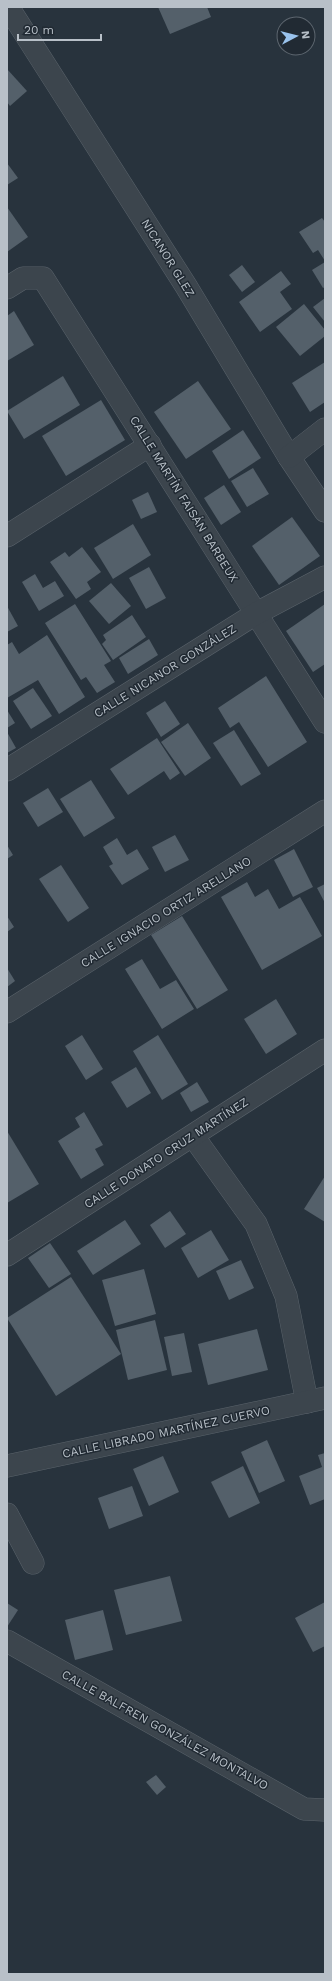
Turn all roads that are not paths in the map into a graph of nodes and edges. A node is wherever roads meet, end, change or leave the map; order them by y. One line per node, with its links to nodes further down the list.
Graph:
1 (8, 7): 5 (street, NICANOR GLEZ)
2 (7, 288): 4 (street, CALLE MARTÍN FAISÁN BARBEUX)
3 (325, 429): 5 (street)
4 (150, 445): 7 (street); 9 (street, CALLE MARTÍN FAISÁN BARBEUX)
5 (289, 457): 6 (street, NICANOR GLEZ)
6 (325, 511)
7 (7, 536)
8 (325, 577): 9 (street, CALLE NICANOR GONZÁLEZ)
9 (257, 613): 10 (street, CALLE MARTÍN FAISÁN BARBEUX); 11 (street, CALLE NICANOR GONZÁLEZ)
10 (325, 722)
11 (7, 770)
12 (325, 812): 13 (street, CALLE IGNACIO ORTIZ ARELLANO)
13 (7, 1012)
14 (325, 1050): 15 (street, CALLE DONATO CRUZ MARTÍNEZ)
15 (193, 1136): 16 (street, CALLE DONATO CRUZ MARTÍNEZ); 17 (street)
16 (7, 1255)
17 (316, 1400): 18 (street, CALLE LIBRADO MARTÍNEZ CUERVO)
18 (7, 1466)
19 (7, 1514): 20 (street)
20 (33, 1563)
21 (7, 1641): 22 (street, CALLE BALFREN GONZÁLEZ MONTALVO)
22 (325, 1810)

